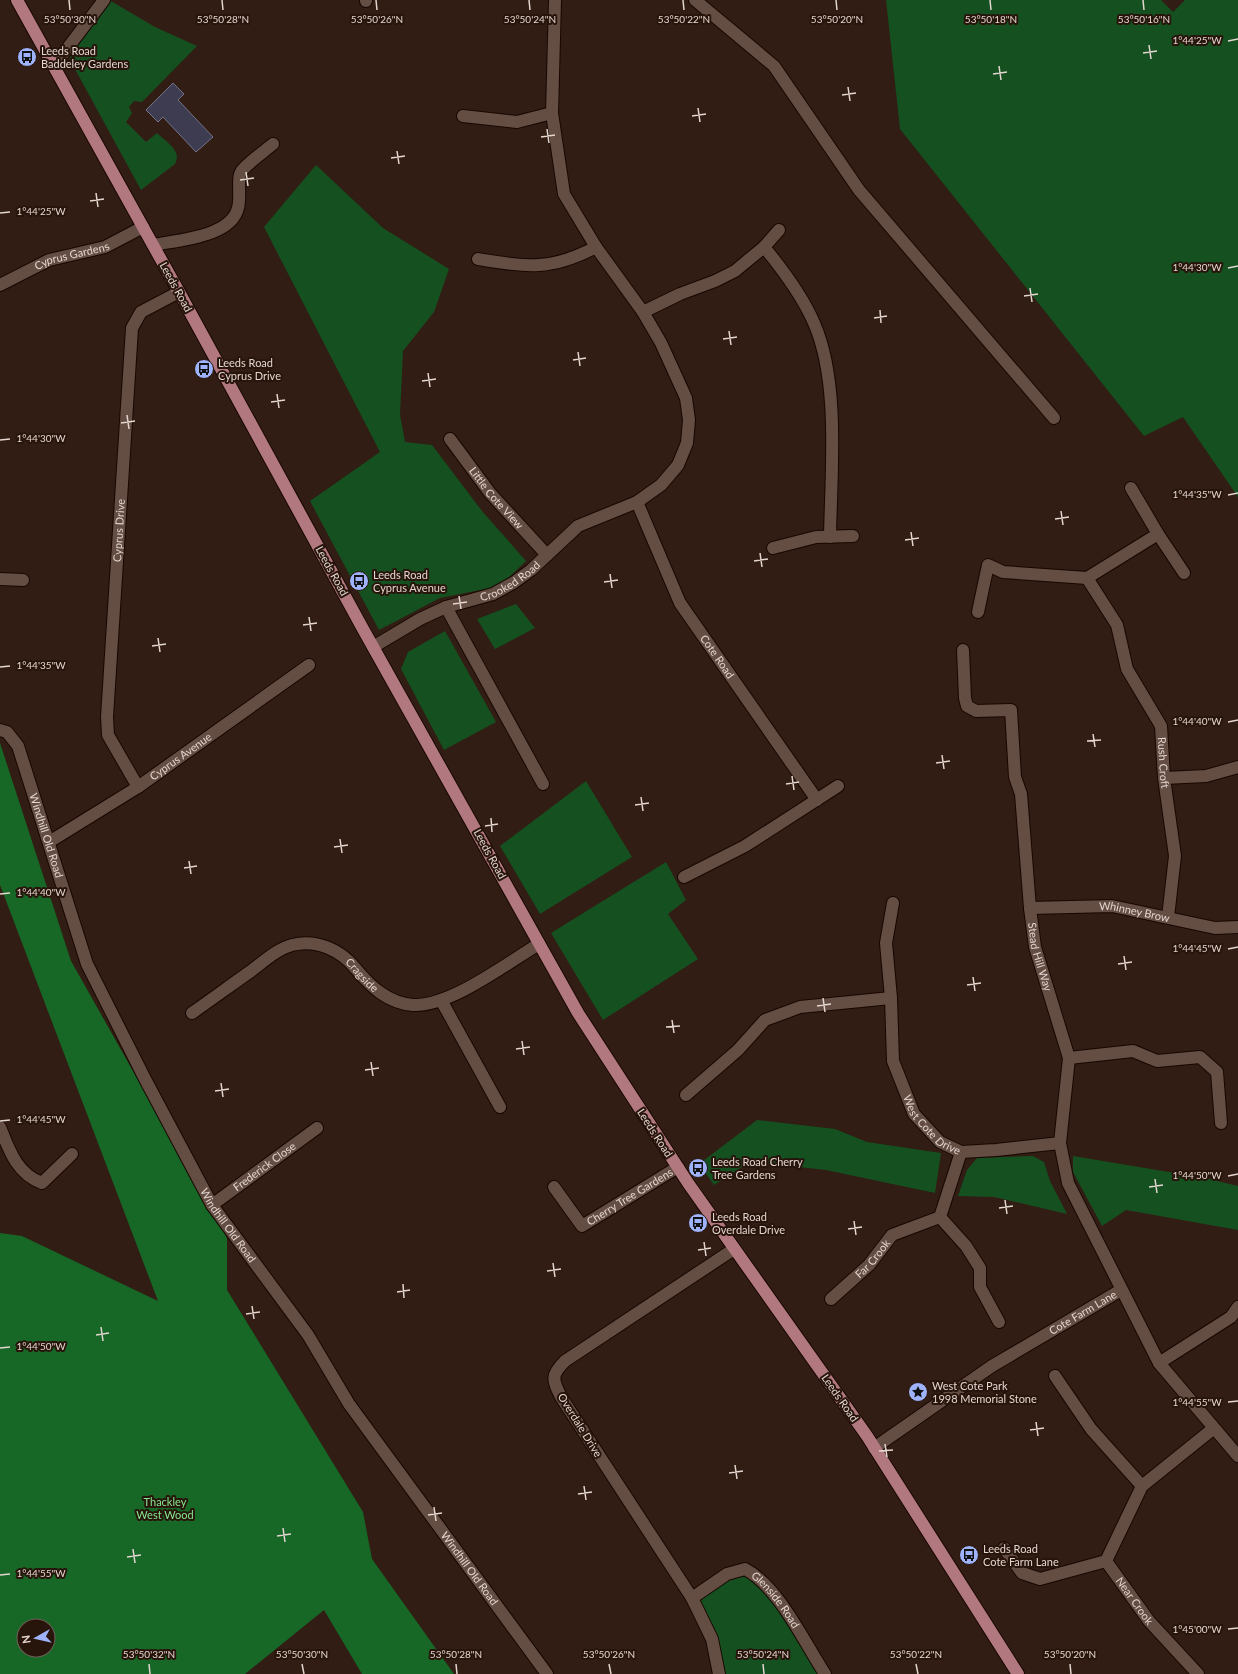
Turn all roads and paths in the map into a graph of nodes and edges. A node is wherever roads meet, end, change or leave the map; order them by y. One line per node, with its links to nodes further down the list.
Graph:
1 (17, 0): 5 (main road, Leeds Road)
2 (104, 0): 5 (street)
3 (555, 0): 6 (street, Crooked Road)
4 (695, 0): 18 (street)
5 (54, 66): 9 (main road, Leeds Road)
6 (552, 113): 7 (street); 12 (street, Crooked Road)
7 (463, 116)
8 (273, 144): 11 (street)
9 (143, 227): 11 (main road, Leeds Road); 15 (street, Cyprus Gardens)
10 (779, 230): 13 (street)
11 (153, 245): 16 (main road, Leeds Road)
12 (596, 247): 14 (street); 17 (street, Crooked Road)
13 (764, 247): 17 (street); 24 (street)
14 (478, 259)
15 (0, 285)
16 (179, 292): 33 (main road, Leeds Road); 41 (street, Cyprus Drive)
17 (643, 312): 21 (street, Crooked Road)
18 (1054, 418)
19 (450, 439): 26 (street, Little Cote View)
20 (1132, 488): 22 (street)
21 (637, 502): 26 (street, Crooked Road); 42 (street, Cote Road)
22 (1158, 534): 27 (street); 28 (street)
23 (853, 536): 24 (street)
24 (830, 537): 25 (street)
25 (774, 548)
26 (547, 555): 31 (street, Crooked Road)
27 (1184, 572)
28 (1087, 578): 32 (street); 38 (street, Rush Croft)
29 (0, 579): 30 (street)
30 (23, 580)
31 (446, 607): 33 (street, Crooked Road); 39 (street)
32 (978, 612)
33 (373, 647): 49 (main road, Leeds Road)
34 (964, 650): 46 (street, Stead Hill Way)
35 (309, 665): 41 (street, Cyprus Avenue)
36 (0, 730): 43 (street, Windhill Old Road)
37 (1238, 767): 38 (street)
38 (1164, 778): 47 (street, Rush Croft)
39 (543, 784)
40 (838, 786): 42 (street)
41 (138, 787): 43 (street, Cyprus Avenue)
42 (817, 800): 44 (street)
43 (49, 842): 66 (street, Windhill Old Road)
44 (684, 877)
45 (893, 903): 50 (street, West Cote Drive)
46 (1030, 908): 47 (street, Whinney Brow); 53 (street, Stead Hill Way)
47 (1168, 917): 48 (street, Whinney Brow)
48 (1238, 927)
49 (539, 944): 51 (street, Cragside); 64 (main road, Leeds Road)
50 (891, 998): 54 (street); 60 (street, West Cote Drive)
51 (441, 1000): 52 (street, Cragside); 55 (street)
52 (192, 1013)
53 (1069, 1058): 56 (street); 59 (street, Stead Hill Way)
54 (686, 1095)
55 (500, 1107)
56 (1221, 1123)
57 (0, 1127): 63 (street)
58 (317, 1128): 66 (street, Frederick Close)
59 (1060, 1143): 60 (street, West Cote Drive); 69 (street, Stead Hill Way)
60 (961, 1152): 67 (street)
61 (72, 1154): 63 (street)
62 (0, 1157): 63 (street)
63 (14, 1160)
64 (678, 1167): 65 (street, Cherry Tree Gardens); 68 (main road, Leeds Road)
65 (554, 1187)
66 (212, 1205): 82 (street, Windhill Old Road)
67 (940, 1217): 70 (street, Far Crook); 72 (street)
68 (734, 1249): 76 (main road, Leeds Road); 81 (street, Overdale Drive)
69 (1121, 1290): 73 (street, Cote Farm Lane); 76 (street, Cote Farm Lane)
70 (831, 1299)
71 (1238, 1307): 73 (street)
72 (999, 1322)
73 (1159, 1363): 75 (street, Cote Farm Lane)
74 (1055, 1376): 78 (street)
75 (1214, 1428): 77 (street, Cote Farm Lane); 78 (street)
76 (874, 1448): 85 (main road, Leeds Road)
77 (1238, 1456)
78 (1142, 1486): 80 (street)
79 (1004, 1548): 80 (street)
80 (1106, 1561): 86 (street, Near Crook)
81 (692, 1598): 83 (street); 84 (street, Glenside Road)
82 (547, 1674)
83 (720, 1674)
84 (825, 1674)
85 (1018, 1674)
86 (1198, 1674)

